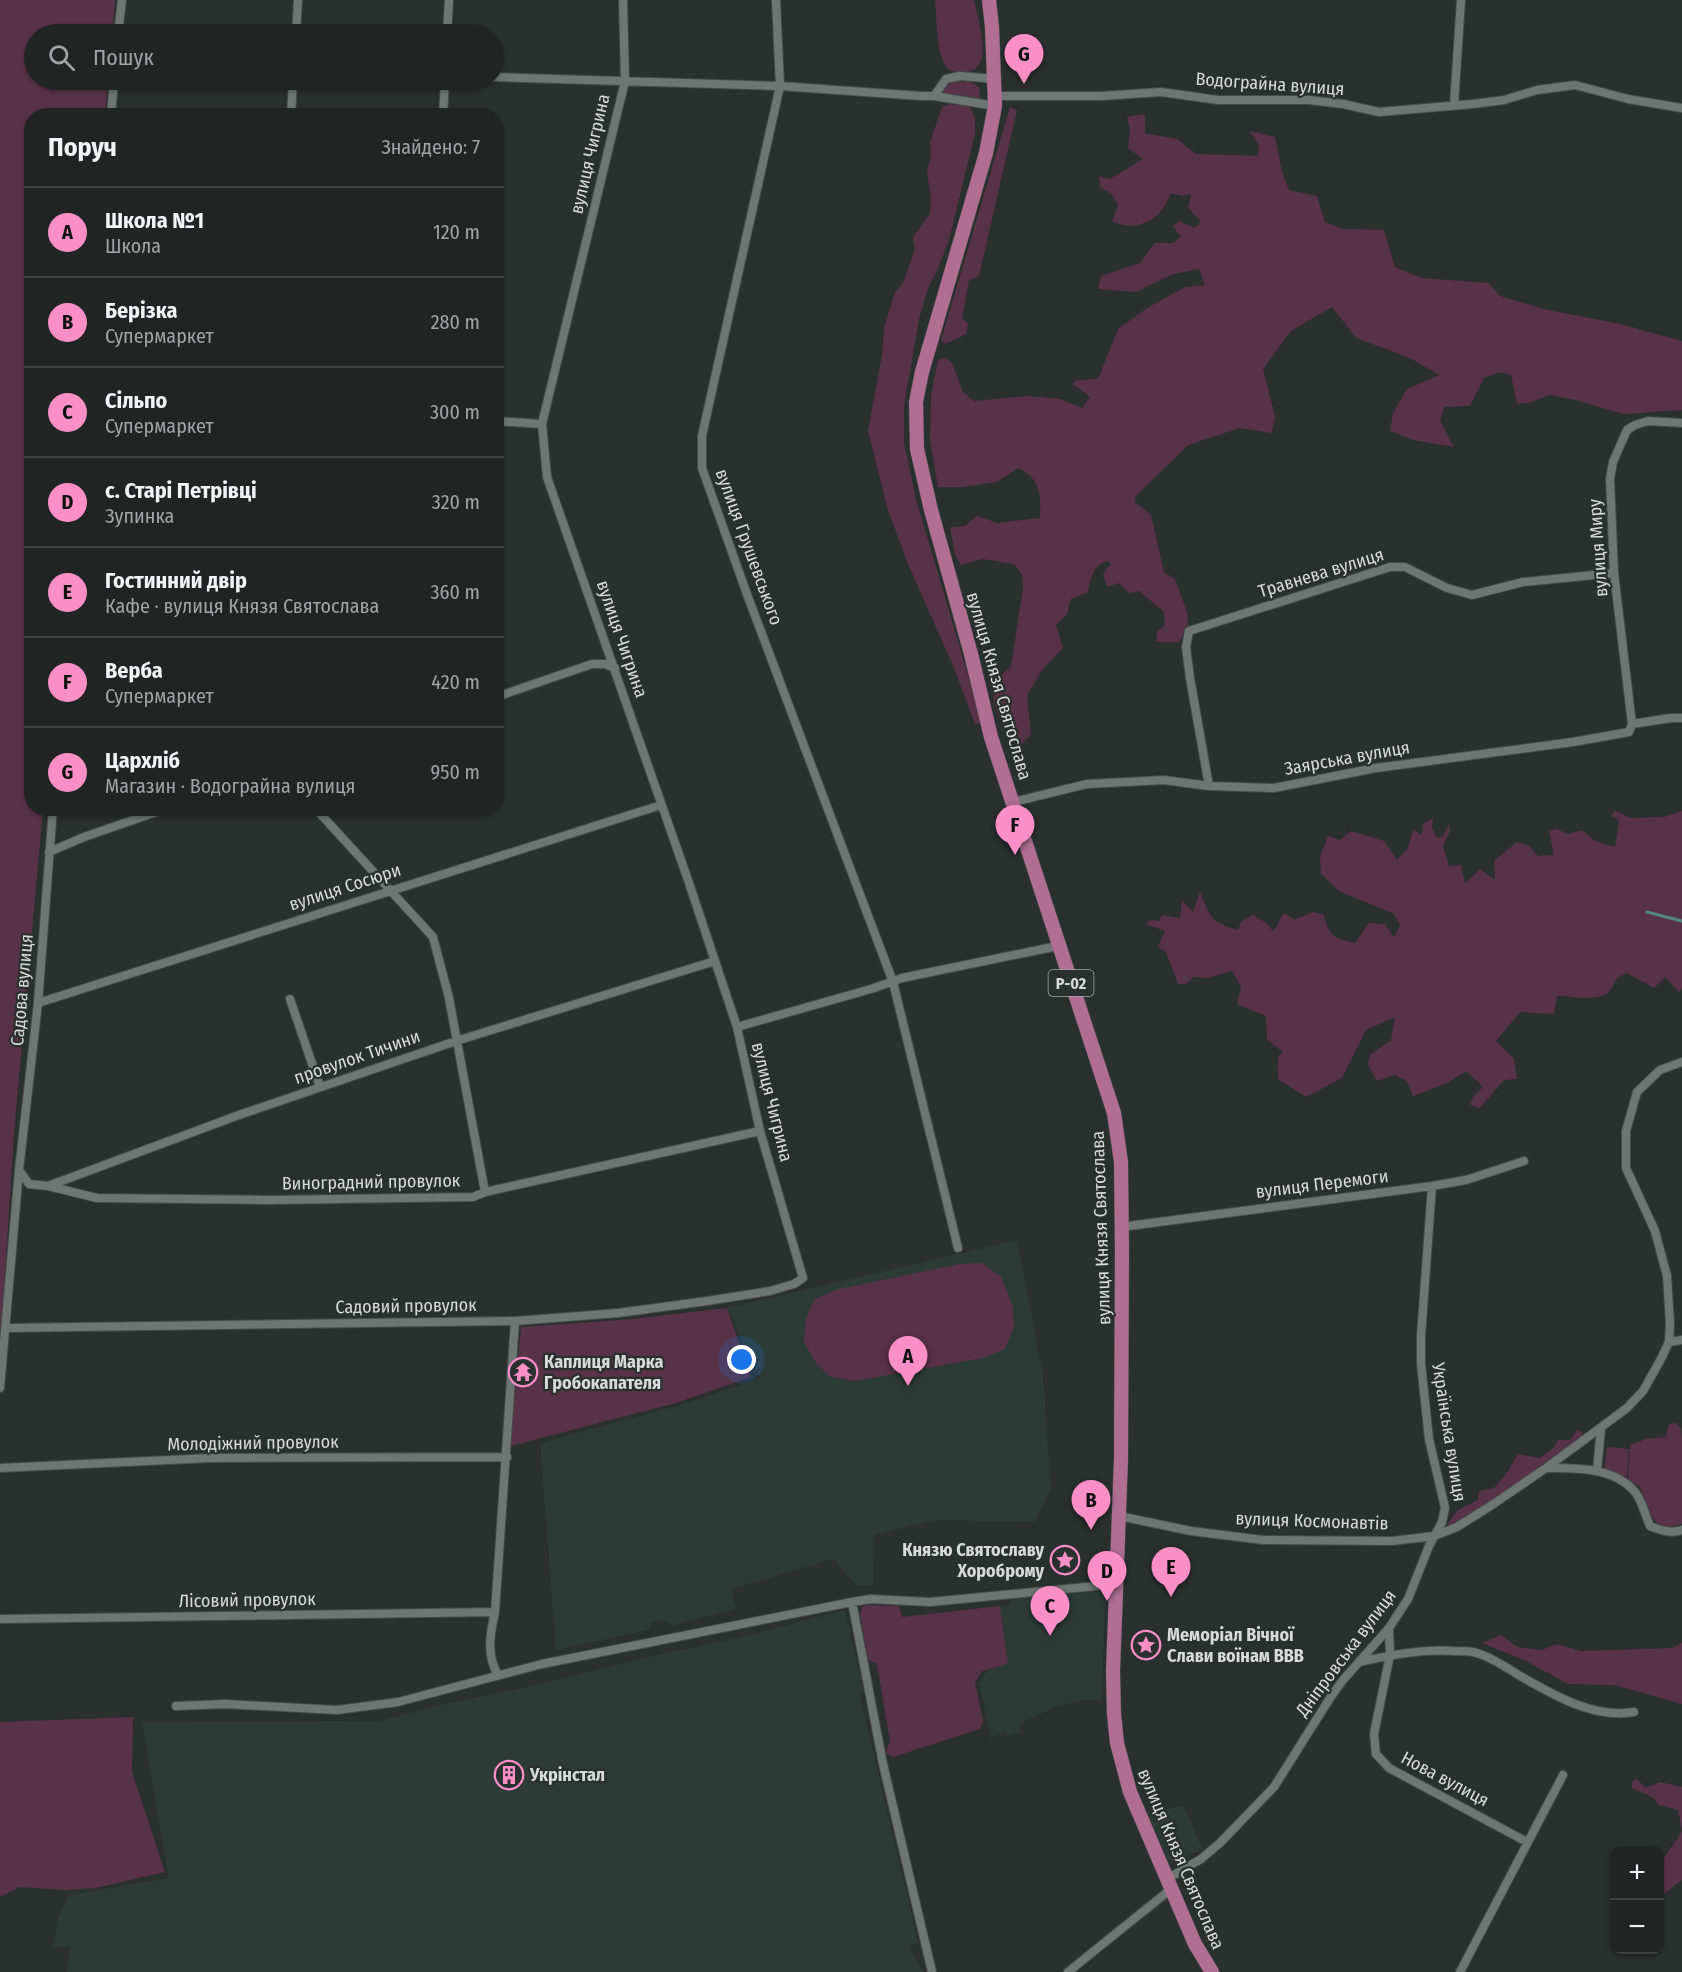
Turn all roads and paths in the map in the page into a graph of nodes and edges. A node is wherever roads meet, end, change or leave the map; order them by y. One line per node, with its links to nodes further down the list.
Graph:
1 (122, 0): 8 (street)
2 (298, 0): 9 (street)
3 (449, 0): 10 (street)
4 (623, 0): 13 (street, вулиця Чигрина)
5 (776, 0): 14 (street, вулиця Грушевського)
6 (989, 0): 12 (main road, вулиця Князя Святослава / Р-02)
7 (1461, 0): 20 (street)
8 (119, 24)
9 (297, 24)
10 (448, 24)
11 (504, 77): 13 (street, Водограйна вулиця)
12 (995, 79): 18 (street); 19 (main road, вулиця Князя Святослава / Р-02)
13 (625, 81): 14 (street, Водограйна вулиця); 27 (street, вулиця Чигрина)
14 (780, 86): 18 (street, Водограйна вулиця); 43 (street, вулиця Грушевського)
15 (113, 90): 21 (street)
16 (292, 90): 22 (street)
17 (444, 90): 23 (street)
18 (934, 96): 19 (street, Водограйна вулиця)
19 (995, 101): 20 (street, Водограйна вулиця); 34 (main road, вулиця Князя Святослава / Р-02)
20 (1454, 105): 24 (street, Водограйна вулиця)
21 (112, 108)
22 (291, 108)
23 (443, 108)
24 (1682, 108)
25 (504, 422): 27 (street)
26 (1682, 423): 28 (street, вулиця Миру)
27 (542, 424): 29 (street, вулиця Чигрина)
28 (1614, 573): 32 (street, вулиця Миру); 33 (street, Травнева вулиця)
29 (615, 668): 30 (street); 35 (street, вулиця Чигрина)
30 (504, 694)
31 (1682, 718): 32 (street, Заярська вулиця)
32 (1632, 724): 33 (street, Заярська вулиця)
33 (1209, 786): 34 (street, Заярська вулиця)
34 (1012, 802): 41 (main road, вулиця Князя Святослава / Р-02)
35 (661, 805): 40 (street, вулиця Сосюри); 42 (street, вулиця Чигрина)
36 (52, 816): 39 (street, Садова вулиця)
37 (145, 816): 39 (street)
38 (322, 816): 40 (street)
39 (49, 852): 45 (street, Садова вулиця)
40 (390, 890): 45 (street, вулиця Сосюри); 47 (street)
41 (1059, 946): 43 (street); 56 (main road, вулиця Князя Святослава / Р-02)
42 (715, 961): 46 (street, вулиця Чигрина); 47 (street, провулок Тичини)
43 (893, 982): 46 (street); 57 (street, вулиця Грушевського)
44 (290, 999): 49 (street)
45 (38, 1003): 52 (street, Садова вулиця)
46 (737, 1027): 50 (street, вулиця Чигрина)
47 (456, 1041): 49 (street, провулок Тичини); 55 (street)
48 (1682, 1062): 62 (street)
49 (320, 1087): 53 (street, провулок Тичини)
50 (760, 1131): 55 (street, Виноградний провулок); 58 (street, вулиця Чигрина)
51 (1524, 1161): 54 (street, вулиця Перемоги)
52 (19, 1170): 53 (street); 60 (street, Садова вулиця)
53 (48, 1186): 55 (street, Виноградний провулок)
54 (1432, 1186): 56 (street, вулиця Перемоги); 71 (street, Українська вулиця)
55 (485, 1192)
56 (1121, 1227): 69 (main road, вулиця Князя Святослава / Р-02)
57 (958, 1248)
58 (803, 1278): 59 (street, Садовий провулок)
59 (515, 1321): 60 (street, Садовий провулок); 65 (street)
60 (6, 1328): 63 (street, Садова вулиця)
61 (1682, 1340): 62 (street)
62 (1669, 1342): 64 (street)
63 (0, 1388)
64 (1601, 1428): 67 (street); 68 (street)
65 (507, 1457): 66 (street, Молодіжний провулок); 74 (street)
66 (0, 1468)
67 (1546, 1468): 68 (street); 71 (street)
68 (1597, 1470): 70 (street)
69 (1119, 1516): 71 (street, вулиця Космонавтів); 72 (main road, вулиця Князя Святослава / Р-02)
70 (1682, 1530)
71 (1434, 1536): 76 (street, Дніпровська вулиця)
72 (1117, 1584): 73 (street); 84 (main road, вулиця Князя Святослава / Р-02)
73 (852, 1602): 79 (street); 85 (street)
74 (495, 1612): 75 (street, Лісовий провулок); 79 (street)
75 (0, 1619)
76 (1389, 1628): 77 (street, Нова вулиця); 78 (street, Дніпровська вулиця)
77 (1390, 1655): 78 (street); 81 (street); 83 (street, Нова вулиця)
78 (1358, 1662): 84 (street, Дніпровська вулиця)
79 (498, 1675): 80 (street)
80 (176, 1706)
81 (1634, 1712)
82 (1563, 1775): 83 (street)
83 (1527, 1842): 88 (street)
84 (1169, 1884): 86 (street, Дніпровська вулиця); 87 (main road, вулиця Князя Святослава / Р-02)
85 (932, 1972)
86 (1068, 1972)
87 (1212, 1972)
88 (1460, 1972)

